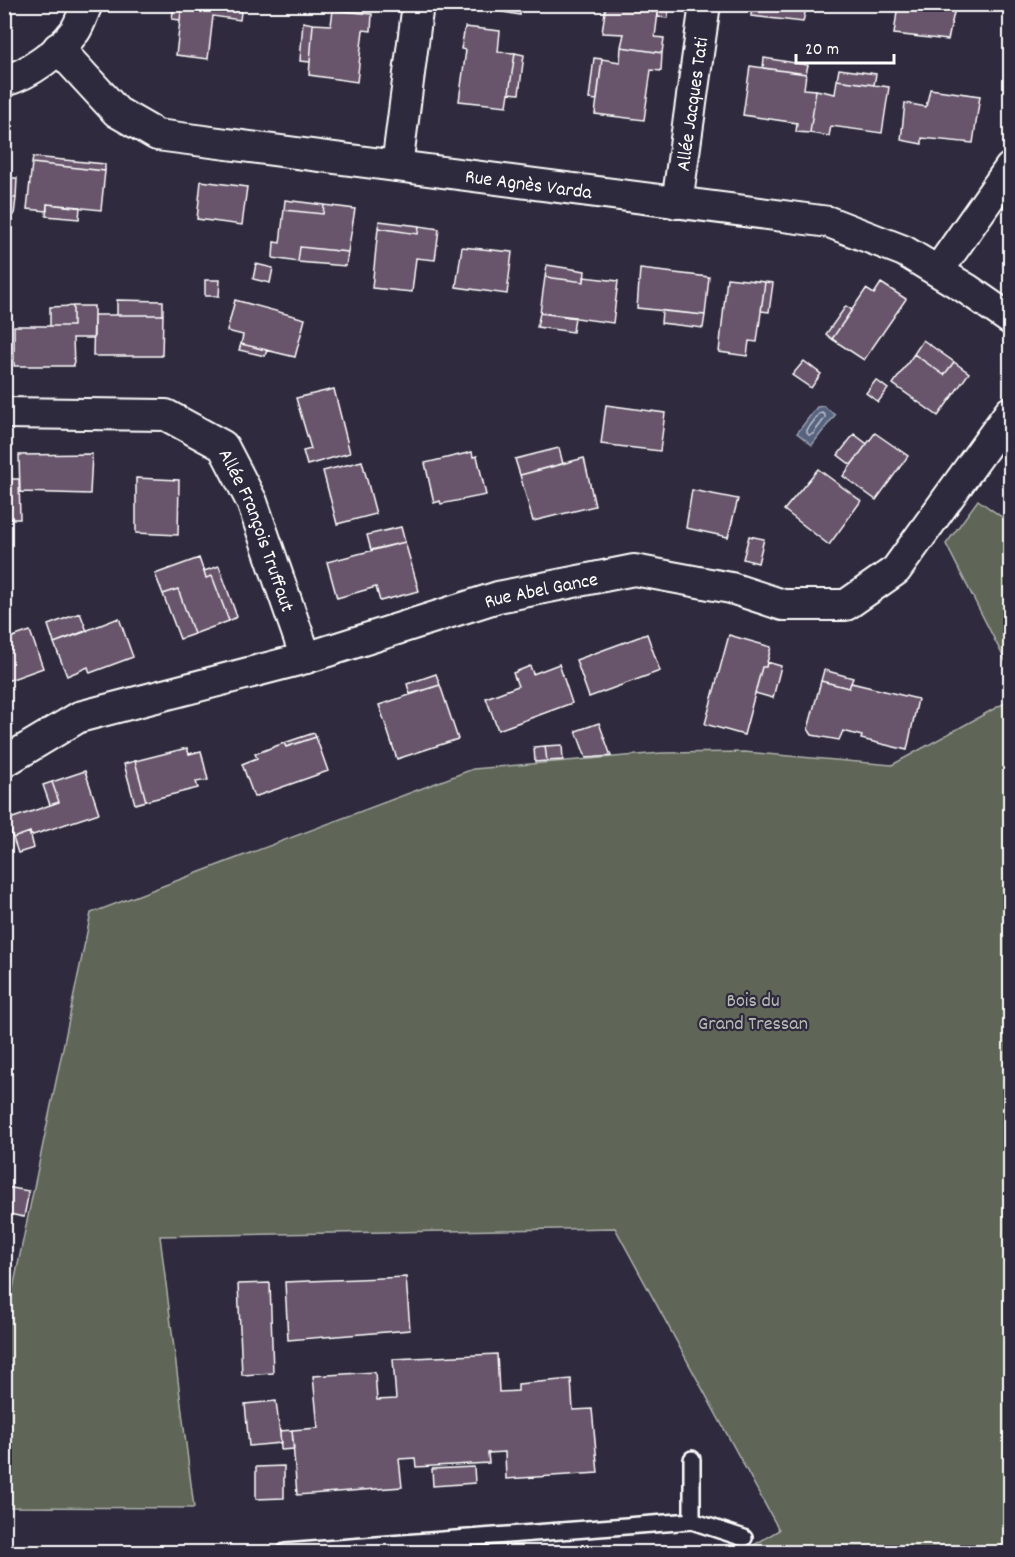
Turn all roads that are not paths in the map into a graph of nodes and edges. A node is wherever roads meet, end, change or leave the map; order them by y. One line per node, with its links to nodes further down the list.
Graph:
1 (87, 4): 4 (street)
2 (418, 4): 6 (street)
3 (705, 4): 8 (street, Allée Jacques Tati)
4 (58, 48): 5 (street); 6 (street, Rue Agnès Varda)
5 (4, 81)
6 (398, 166): 8 (street, Rue Agnès Varda)
7 (1011, 168): 9 (street)
8 (677, 203): 9 (street, Rue Agnès Varda)
9 (938, 271): 10 (street, Rue Agnès Varda)
10 (1011, 319)
11 (1011, 412): 13 (street, Rue Abel Gance)
12 (4, 413): 13 (street, Allée François Truffaut)
13 (306, 658): 14 (street, Rue Abel Gance)
14 (4, 762)
15 (692, 1459): 16 (lane)
16 (692, 1521): 17 (lane); 18 (lane)
17 (744, 1538)
18 (285, 1552)

